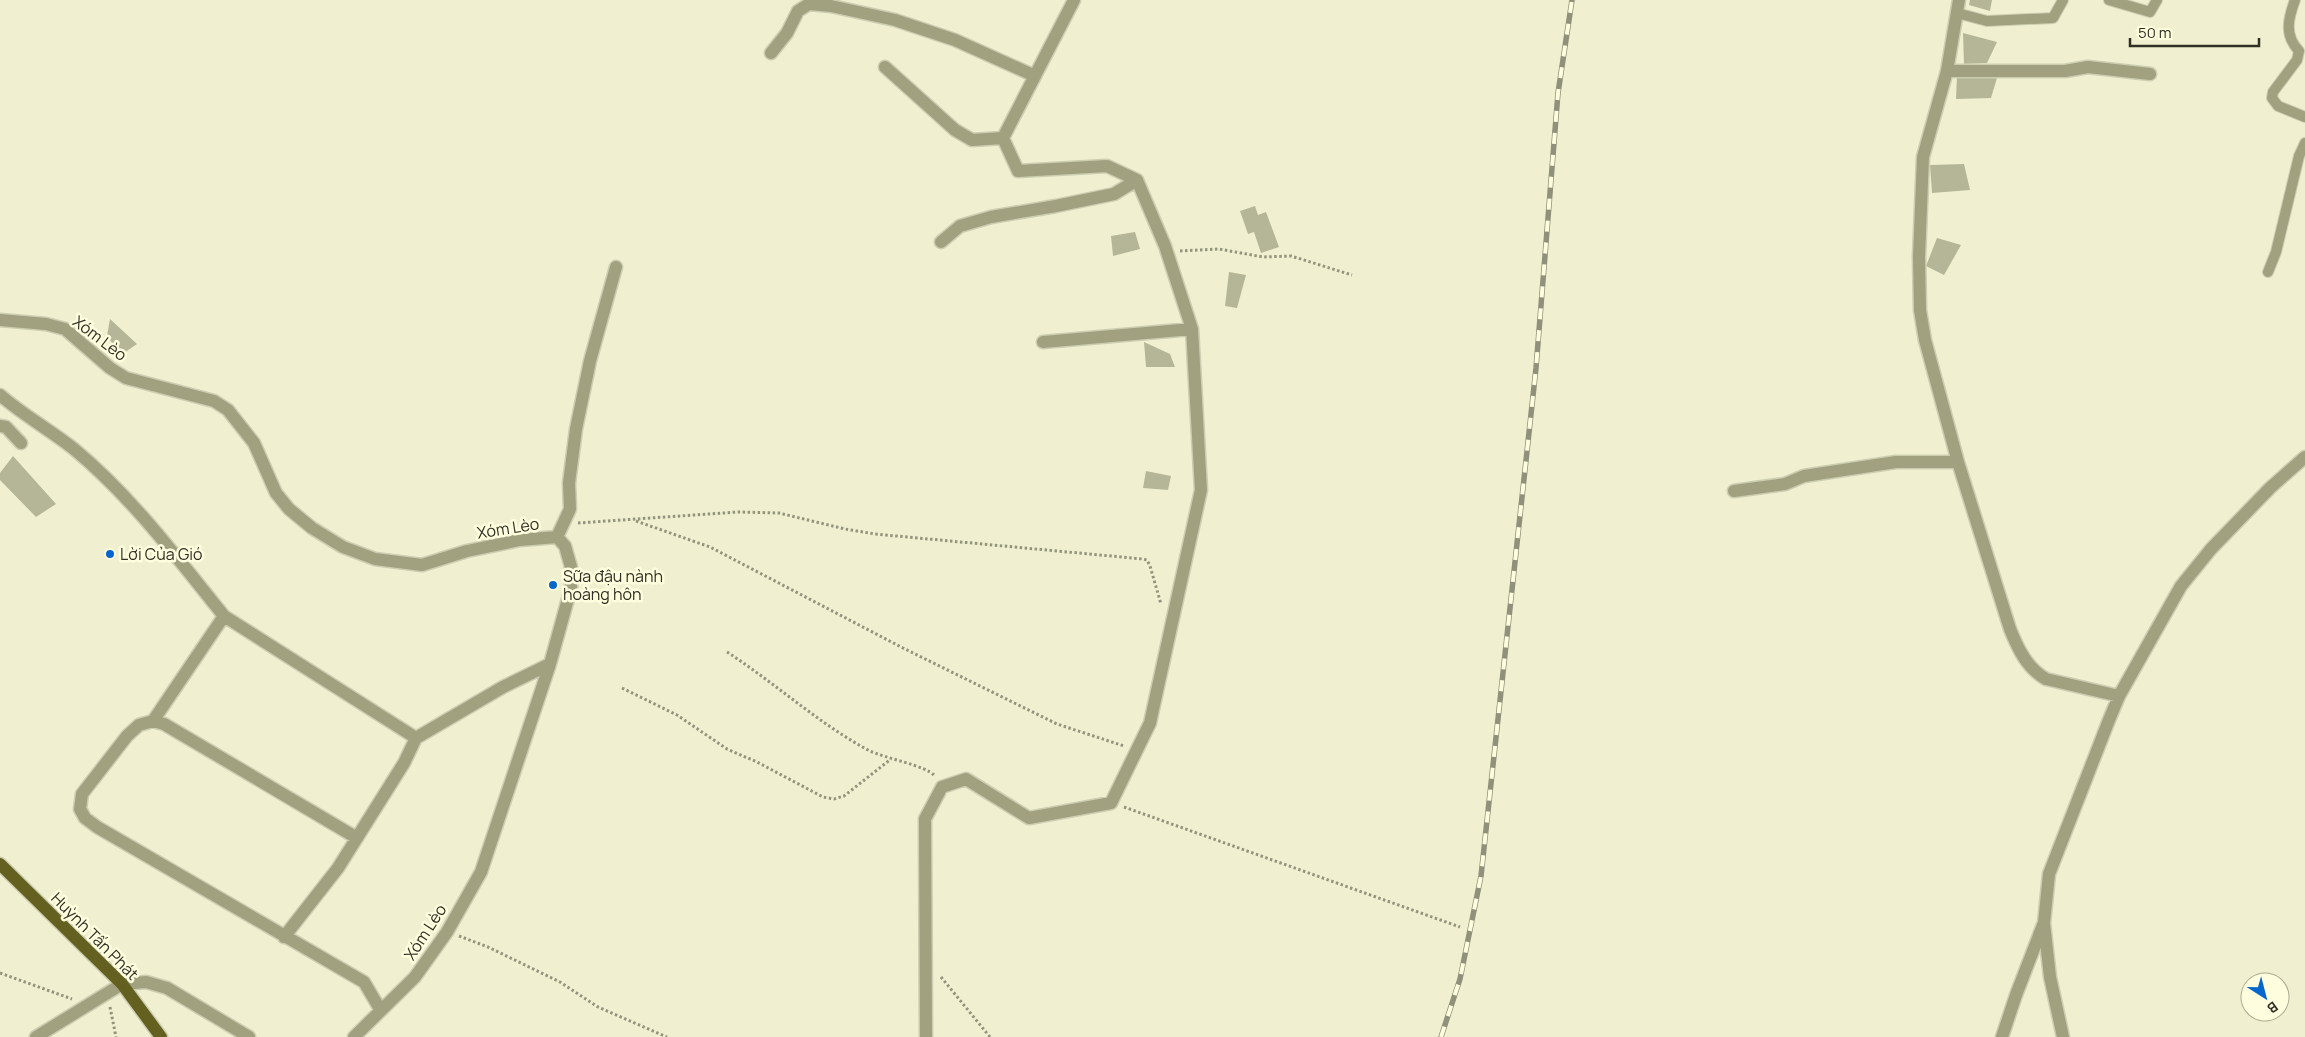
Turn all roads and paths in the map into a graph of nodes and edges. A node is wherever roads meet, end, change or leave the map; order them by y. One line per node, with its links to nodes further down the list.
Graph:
1 (1074, 0): 12 (street)
2 (1959, 0): 7 (street)
3 (2063, 0): 7 (lane)
4 (2109, 0): 5 (lane)
5 (2157, 0)
6 (2295, 0): 13 (lane)
7 (1957, 13): 10 (street)
8 (771, 53): 12 (street)
9 (885, 67): 14 (street)
10 (1947, 71): 11 (street); 29 (street)
11 (2150, 74)
12 (1035, 76): 14 (street)
13 (2305, 117)
14 (1003, 138): 16 (street)
15 (2305, 143): 20 (lane)
16 (1137, 180): 17 (street); 18 (street)
17 (941, 242)
18 (1167, 252): 21 (path); 23 (street)
19 (616, 267): 32 (street)
20 (2268, 272)
21 (1352, 275)
22 (0, 320): 33 (street, Xóm Lèo)
23 (1192, 329): 24 (street); 42 (street)
24 (1043, 342)
25 (0, 395): 35 (street)
26 (0, 426): 27 (street)
27 (21, 443)
28 (2305, 457): 39 (street)
29 (1958, 462): 30 (street); 39 (street)
30 (1734, 491)
31 (634, 520): 32 (path); 34 (path); 42 (path)
32 (563, 524): 33 (street)
33 (557, 537): 37 (street, Xóm Lèo)
34 (1163, 614)
35 (224, 616): 40 (street); 41 (street)
36 (726, 652): 43 (path)
37 (550, 664): 41 (street); 50 (street, Xóm Lèo)
38 (622, 688): 43 (path)
39 (2119, 696): 48 (street)
40 (153, 721): 46 (street); 51 (street)
41 (416, 738): 46 (street)
42 (1137, 750): 45 (street)
43 (891, 759): 44 (path)
44 (942, 787): 45 (street); 52 (street)
45 (1111, 803): 49 (path)
46 (357, 838): 51 (street)
47 (0, 864): 54 (main road, Huỳnh Tấn Phát)
48 (2044, 923): 66 (street); 67 (street)
49 (1460, 927)
50 (447, 932): 57 (street, Xóm Lèo); 63 (path)
51 (284, 937): 57 (street)
52 (926, 959): 64 (street); 65 (path)
53 (0, 973): 56 (path)
54 (122, 984): 55 (street); 60 (main road, Huỳnh Tấn Phát); 61 (street)
55 (108, 992): 56 (street); 59 (path)
56 (89, 1004): 58 (street)
57 (380, 1009): 62 (street, Xóm Lèo)
58 (36, 1037)
59 (116, 1037)
60 (161, 1037)
61 (249, 1037)
62 (354, 1037)
63 (667, 1037)
64 (926, 1037)
65 (990, 1037)
66 (2002, 1037)
67 (2064, 1037)

